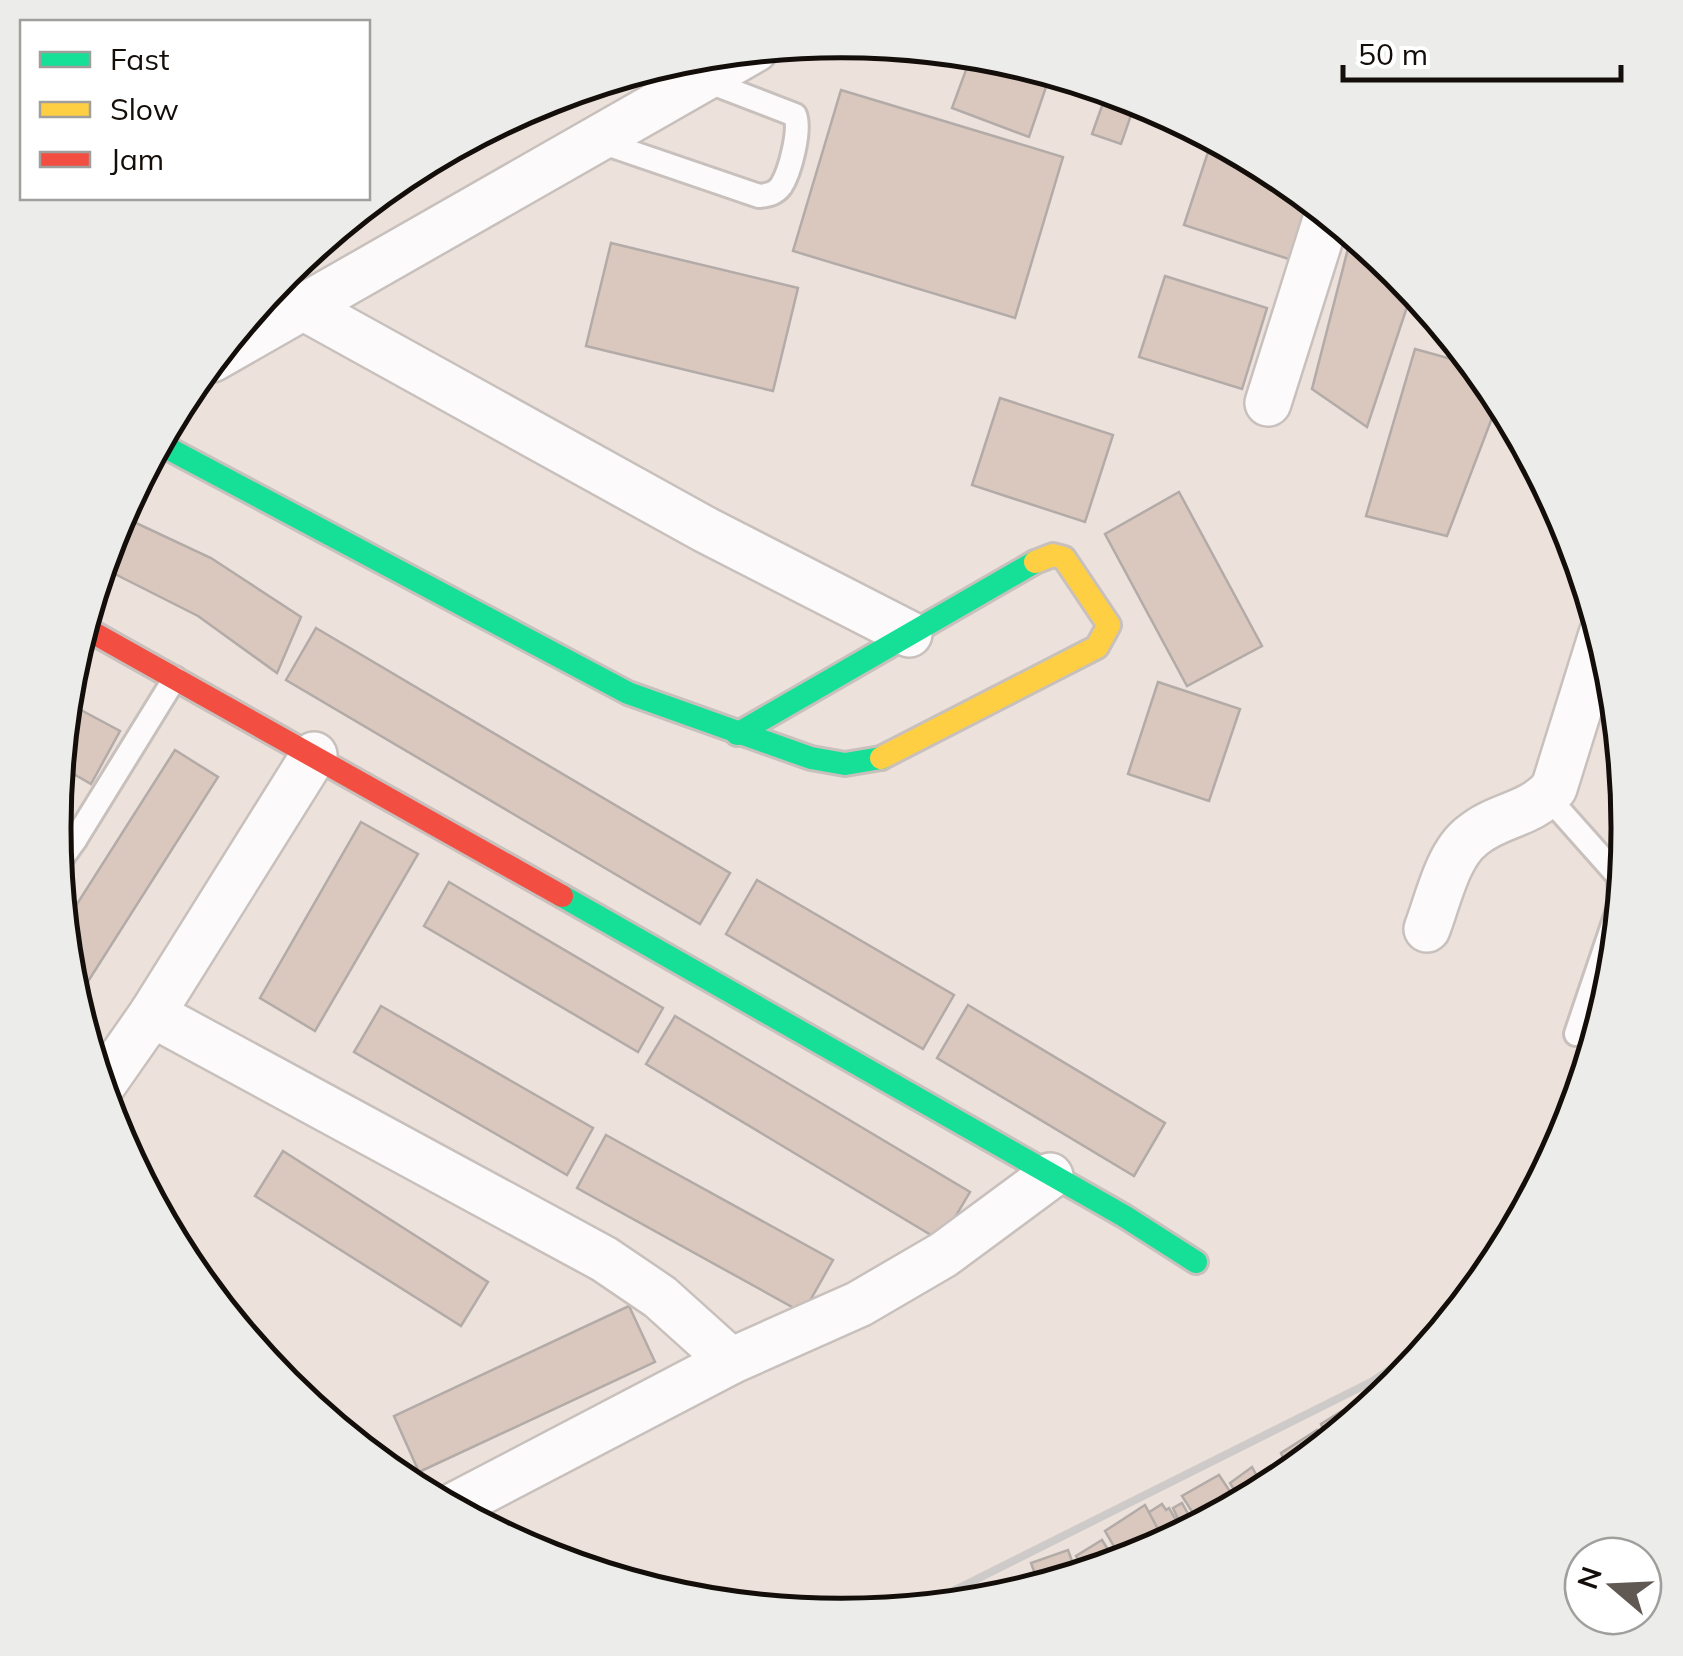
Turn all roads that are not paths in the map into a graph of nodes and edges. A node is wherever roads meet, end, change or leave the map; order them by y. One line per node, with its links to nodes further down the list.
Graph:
1 (723, 67): 2 (street)
2 (702, 79): 3 (street); 3 (lane)
3 (595, 140): 5 (street)
4 (1323, 227): 7 (street)
5 (303, 307): 6 (street); 10 (street)
6 (246, 340)
7 (1268, 403)
8 (170, 450): 13 (street)
9 (96, 634): 12 (street)
10 (909, 634): 13 (street); 13 (street)
11 (1593, 662): 15 (street)
12 (174, 678): 14 (street); 16 (lane)
13 (738, 734)
14 (314, 755): 20 (street); 23 (street)
15 (1547, 796): 17 (lane); 18 (street)
16 (71, 825)
17 (1610, 868)
18 (1427, 929)
19 (1599, 966): 21 (lane)
20 (152, 1014): 22 (street); 25 (street)
21 (1576, 1034)
22 (111, 1072)
23 (1050, 1176): 24 (street); 25 (street)
24 (1196, 1262)
25 (731, 1361): 26 (street)
26 (465, 1500)

